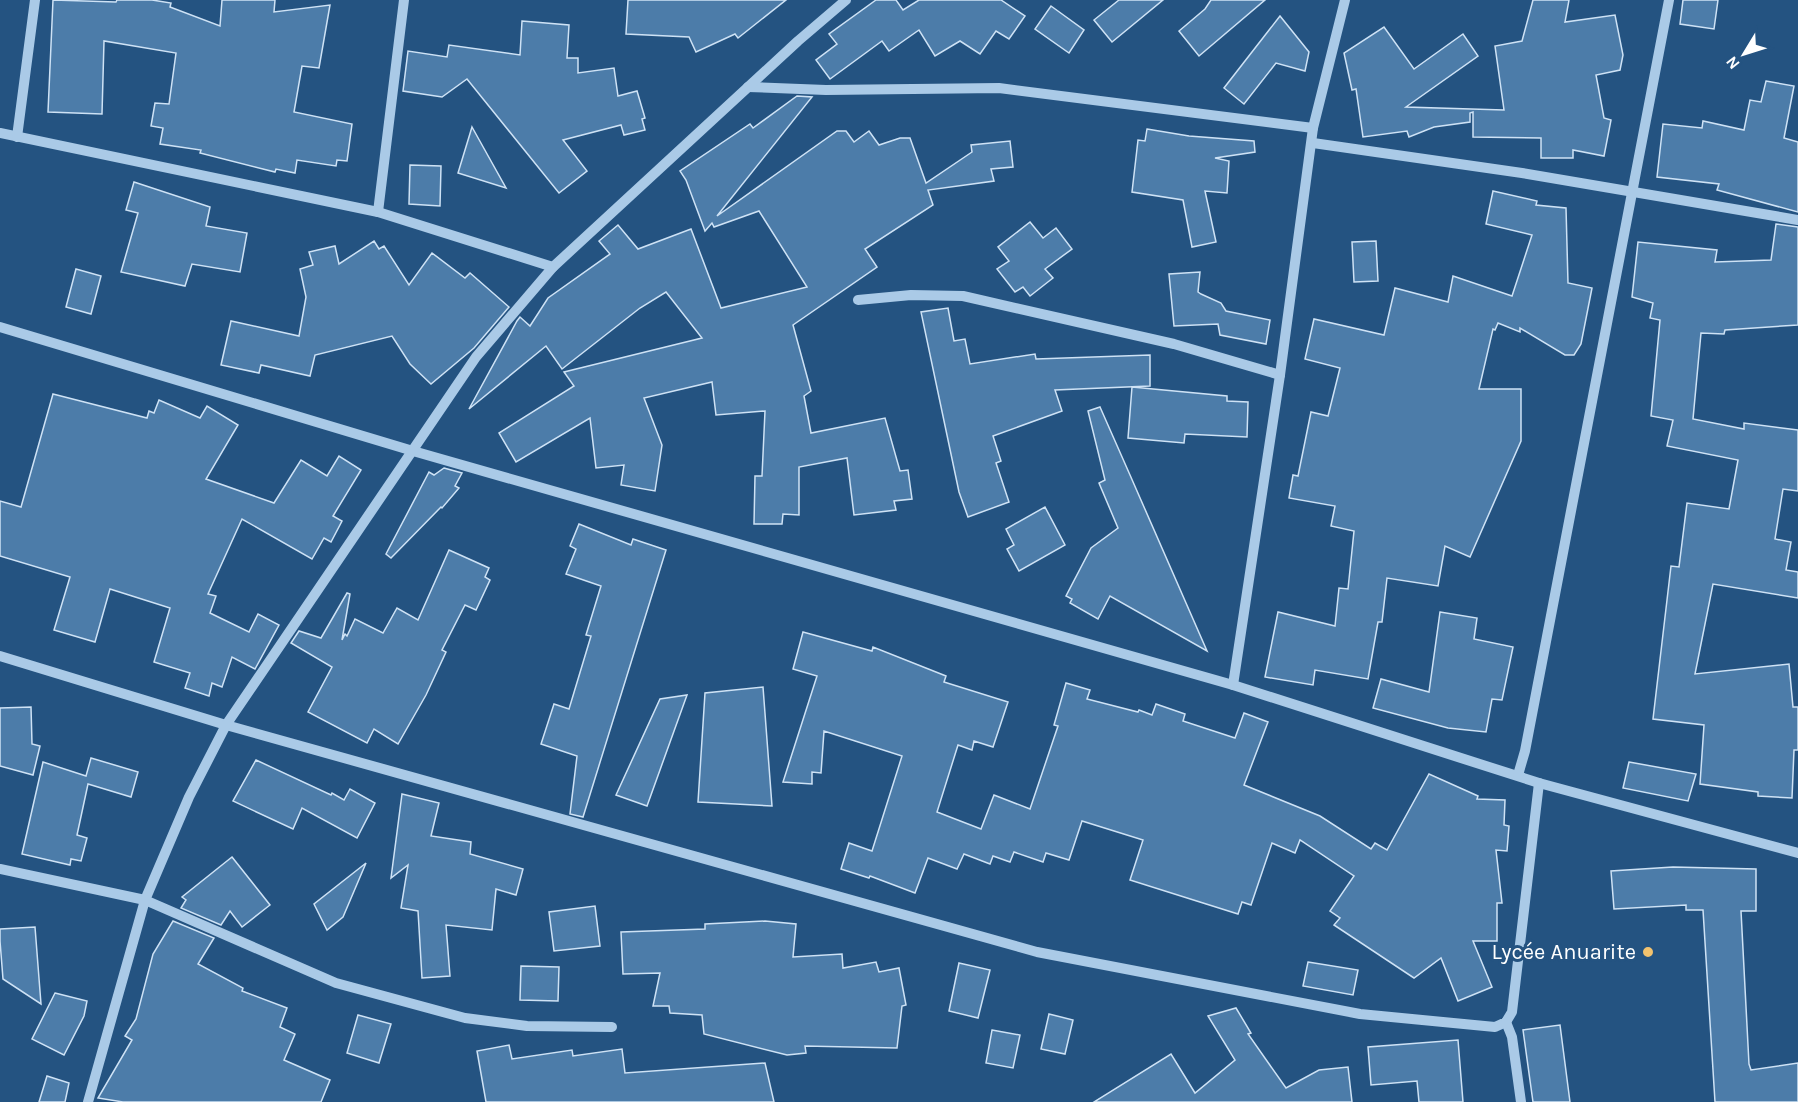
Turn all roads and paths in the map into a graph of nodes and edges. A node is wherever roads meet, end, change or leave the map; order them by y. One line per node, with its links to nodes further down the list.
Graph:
1 (35, 0): 9 (street)
2 (404, 0): 12 (street)
3 (846, 0): 6 (street)
4 (1345, 0): 7 (street)
5 (1669, 0): 11 (street)
6 (748, 87): 7 (street); 14 (street)
7 (1313, 128): 10 (street)
8 (0, 133): 9 (street)
9 (17, 137): 12 (street)
10 (1313, 143): 11 (street); 17 (street)
11 (1634, 193): 13 (street); 22 (street)
12 (378, 212): 14 (street)
13 (1798, 220)
14 (554, 267): 18 (street)
15 (858, 300): 17 (street)
16 (0, 327): 18 (street)
17 (1280, 375): 20 (street)
18 (413, 451): 20 (street); 21 (street)
19 (0, 656): 21 (street)
20 (1233, 685): 22 (street)
21 (226, 725): 26 (street); 27 (street)
22 (1518, 775): 23 (street)
23 (1539, 783): 24 (street); 27 (street)
24 (1798, 853)
25 (0, 869): 26 (street)
26 (145, 900): 28 (street); 29 (street)
27 (1506, 1022): 30 (street)
28 (612, 1027)
29 (88, 1102)
30 (1521, 1102)

